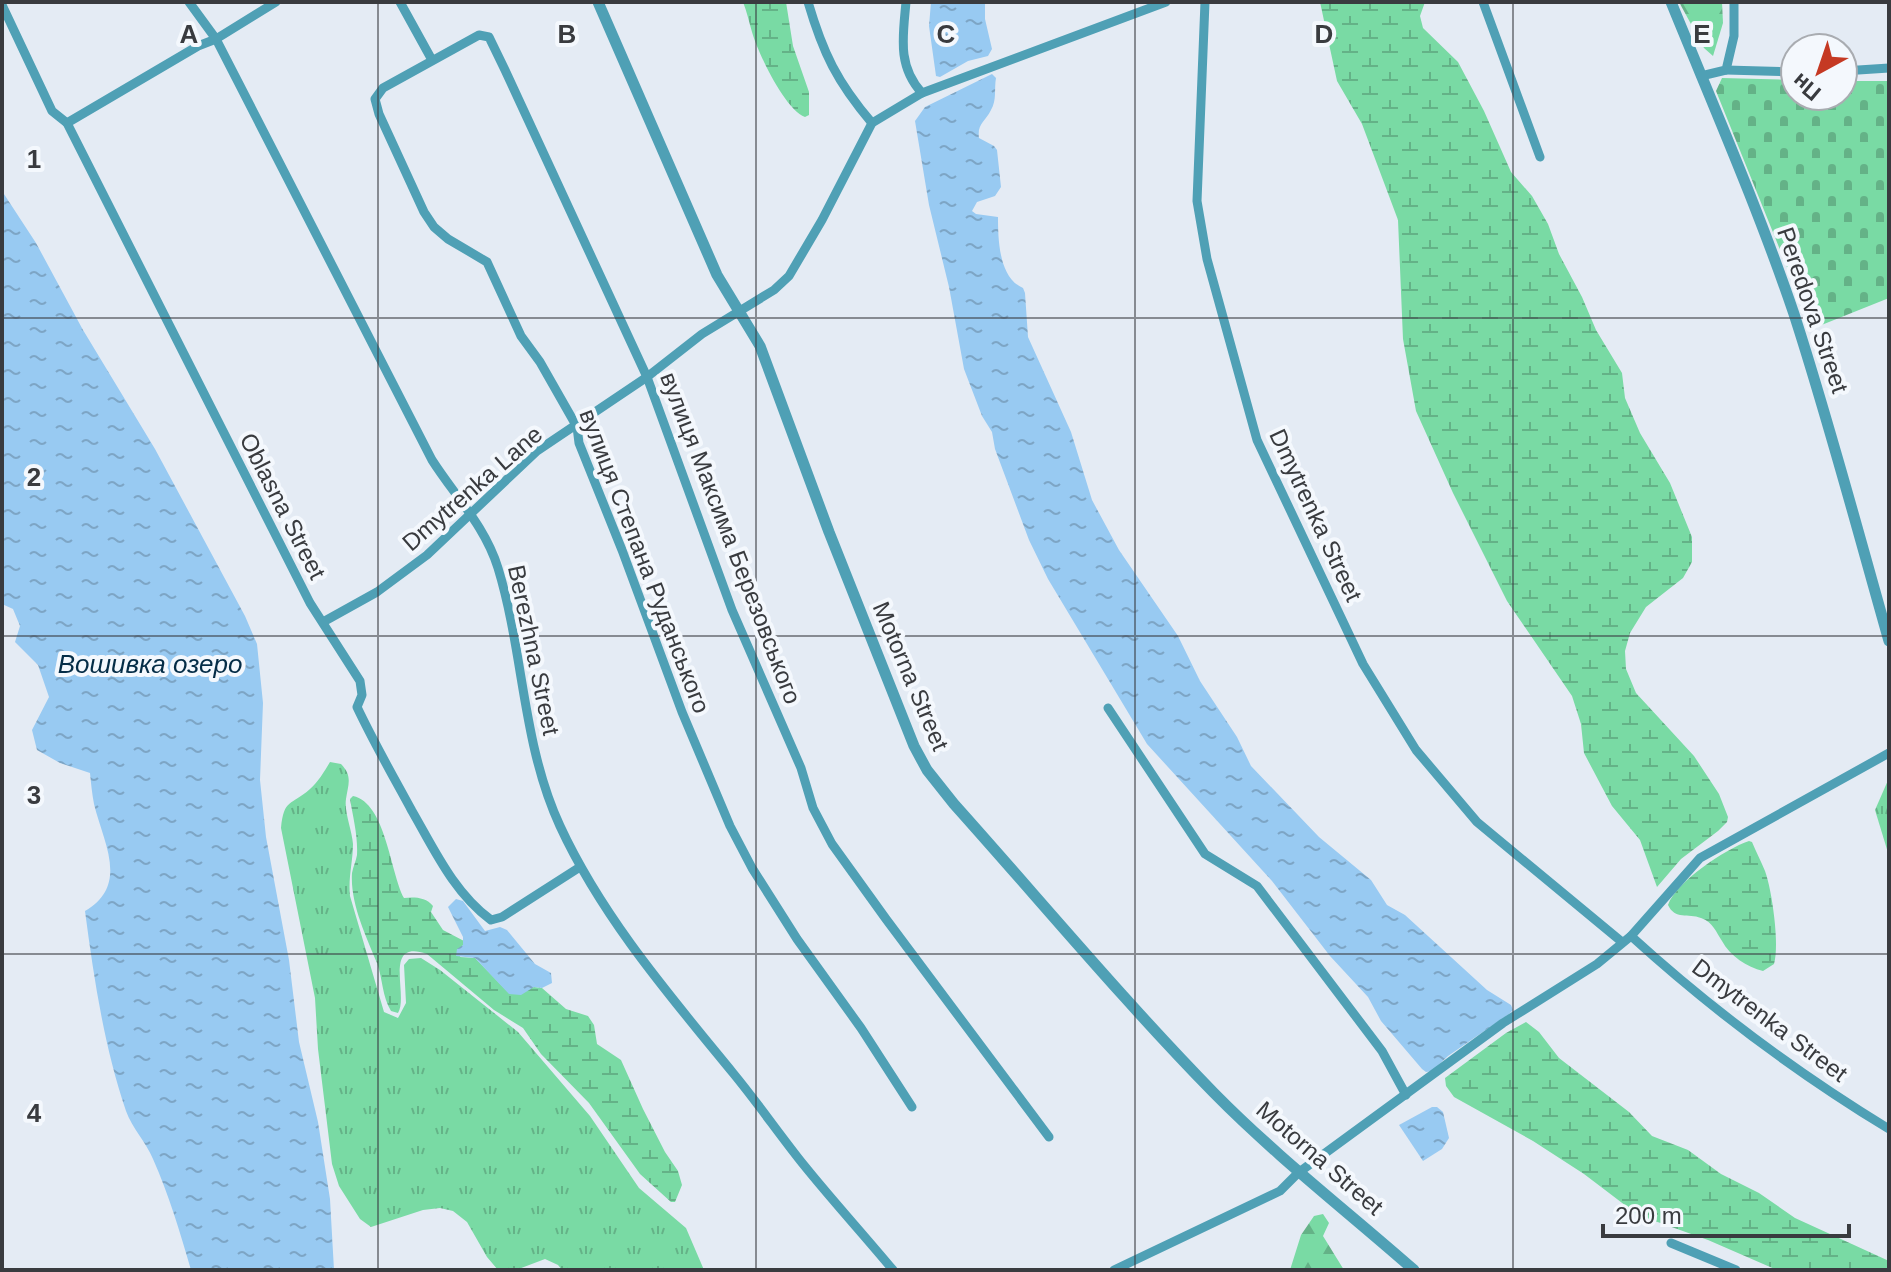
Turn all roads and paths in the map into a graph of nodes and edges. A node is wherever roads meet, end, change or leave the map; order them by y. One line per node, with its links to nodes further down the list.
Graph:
1 (189, 2): 13 (street, Berezhna Street)
2 (276, 2): 13 (street)
3 (400, 2): 14 (street)
4 (598, 2): 24 (street, Motorna Street)
5 (808, 2): 22 (street)
6 (906, 2): 20 (street)
7 (1166, 2): 20 (street)
8 (1205, 2): 33 (street, Dmytrenka Street)
9 (1483, 2): 23 (street)
10 (1671, 2): 19 (street, Peredova Street)
11 (1734, 2): 16 (street)
12 (2, 5): 21 (street, Oblasna Street)
13 (216, 39): 21 (street); 27 (street, Berezhna Street)
14 (432, 60): 25 (street, вулиця Максима Березовського); 26 (street, вулиця Степана Руданського)
15 (1889, 68): 17 (street)
16 (1726, 70): 18 (street); 19 (street)
17 (1859, 70)
18 (1779, 72)
19 (1701, 76): 29 (street, Peredova Street)
20 (922, 93): 22 (street)
21 (67, 123): 28 (street, Oblasna Street)
22 (872, 123): 24 (street, Dmytrenka Lane)
23 (1540, 157)
24 (740, 312): 25 (street, Dmytrenka Lane); 38 (street, Motorna Street)
25 (647, 377): 26 (street, Dmytrenka Lane); 37 (street, вулиця Максима Березовського)
26 (577, 427): 27 (street, Dmytrenka Lane); 35 (street, вулиця Степана Руданського)
27 (472, 514): 28 (street, Dmytrenka Lane); 32 (street, Berezhna Street)
28 (323, 622): 32 (street, Oblasna Street)
29 (1889, 641)
30 (1108, 708): 34 (street)
31 (1889, 753): 33 (street)
32 (580, 867): 41 (street, Berezhna Street)
33 (1626, 939): 34 (street); 36 (street, Dmytrenka Street)
34 (1406, 1095): 38 (street)
35 (912, 1107)
36 (1889, 1129)
37 (1049, 1137)
38 (1298, 1173): 40 (street); 43 (street, Motorna Street)
39 (1671, 1243): 44 (street)
40 (1130, 1267): 42 (street)
41 (893, 1270)
42 (1114, 1270)
43 (1414, 1270)
44 (1736, 1270)

